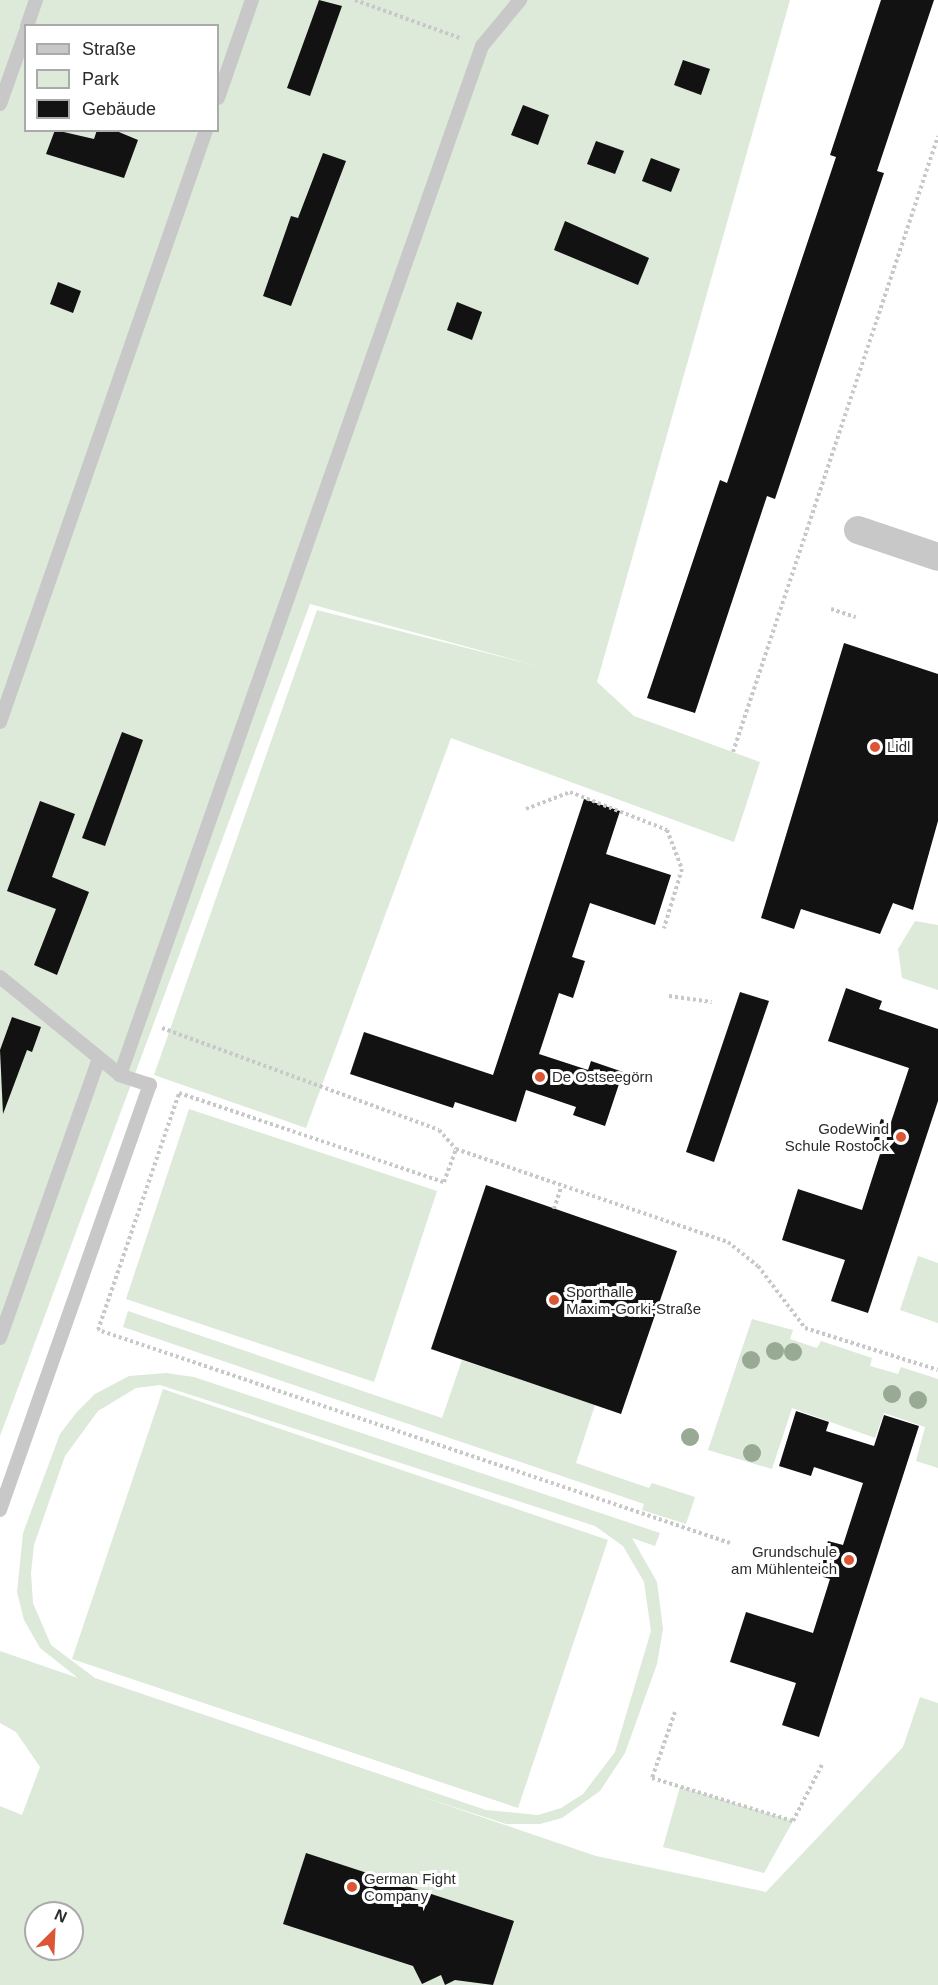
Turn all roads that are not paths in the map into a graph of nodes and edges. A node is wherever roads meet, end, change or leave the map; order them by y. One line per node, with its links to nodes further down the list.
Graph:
1 (36, 0): 4 (lane)
2 (252, 0): 6 (lane)
3 (520, 0): 14 (lane)
4 (28, 24)
5 (24, 37): 7 (lane)
6 (219, 95)
7 (0, 104)
8 (205, 132): 11 (lane)
9 (858, 530): 10 (street)
10 (938, 557)
11 (0, 722)
12 (0, 977): 13 (lane)
13 (99, 1058): 14 (lane); 15 (lane)
14 (120, 1075): 16 (lane)
15 (0, 1338)
16 (0, 1510)

